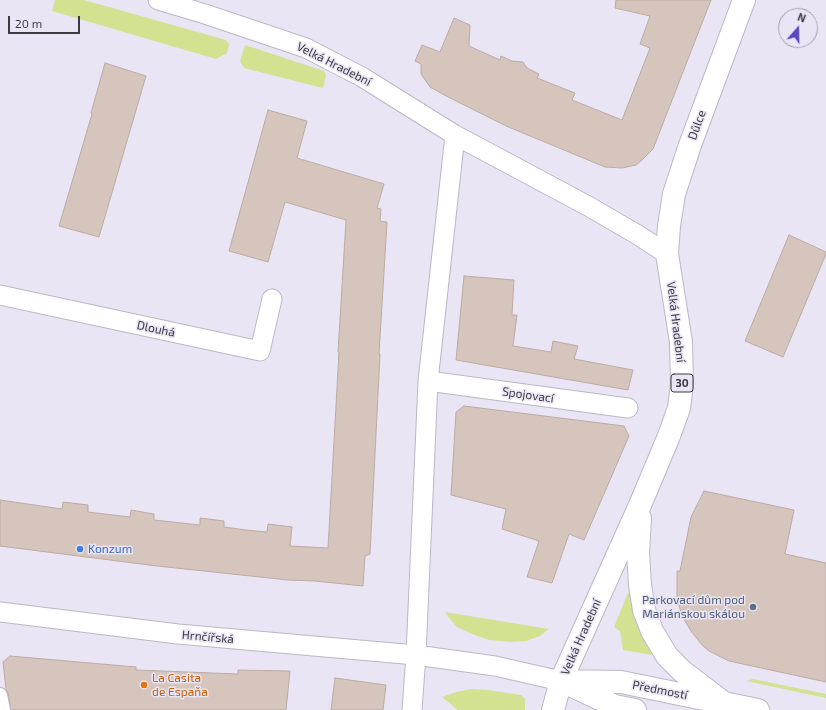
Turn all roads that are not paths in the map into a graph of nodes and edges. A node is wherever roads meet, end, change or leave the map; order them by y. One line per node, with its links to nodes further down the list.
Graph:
1 (158, 0): 3 (street, Velká Hradební)
2 (744, 0): 4 (main road, Důlce / 30)
3 (455, 135): 4 (street, Velká Hradební); 7 (street)
4 (667, 254): 9 (main road, Velká Hradební / 30)
5 (0, 295): 6 (street, Dlouhá)
6 (272, 299)
7 (428, 381): 8 (street, Spojovací); 11 (street)
8 (628, 408)
9 (640, 505): 12 (main road, Velká Hradební / 30); 14 (main road, 30)
10 (0, 612): 11 (street, Hrnčířská)
11 (416, 655): 12 (street, Předmostí); 16 (street)
12 (561, 681): 14 (main road, Předmostí / 30); 17 (main road); 18 (main road, Předmostí)
13 (0, 695): 15 (street)
14 (724, 703): 19 (main road, Předmostí / 30)
15 (3, 710)
16 (412, 710)
17 (553, 710)
18 (635, 710)
19 (758, 710)

